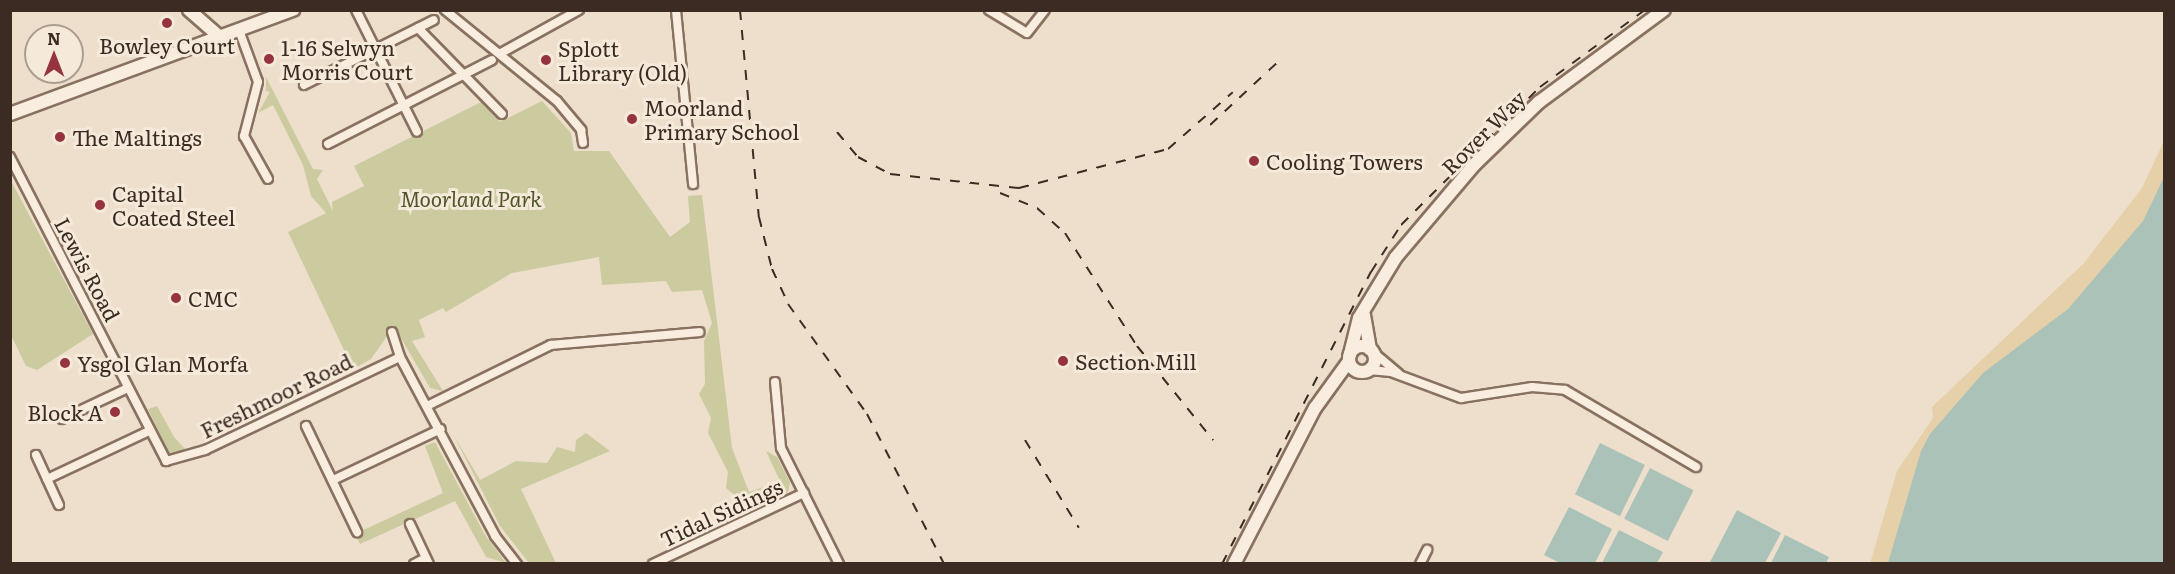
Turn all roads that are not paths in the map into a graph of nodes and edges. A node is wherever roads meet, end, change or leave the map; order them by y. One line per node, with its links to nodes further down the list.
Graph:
1 (189, 10): 13 (street)
2 (293, 10): 12 (street)
3 (356, 10): 14 (street)
4 (445, 10): 15 (street)
5 (676, 10): 27 (street)
6 (989, 10): 7 (street)
7 (1045, 10)
8 (1664, 10): 28 (street, Rover Way)
9 (578, 11): 15 (street)
10 (434, 20): 11 (street)
11 (418, 28): 14 (street); 17 (street)
12 (239, 30): 13 (street); 26 (street)
13 (220, 37): 20 (street)
14 (376, 49): 18 (street); 19 (street)
15 (501, 53): 23 (street)
16 (492, 60): 17 (street)
17 (463, 75): 19 (street); 21 (street)
18 (304, 85)
19 (404, 105): 22 (street); 24 (street)
20 (10, 114)
21 (502, 114)
22 (417, 132)
23 (583, 143)
24 (328, 144)
25 (10, 157): 38 (street, Lewis Road)
26 (268, 179)
27 (693, 184)
28 (1364, 314): 31 (street); 33 (street, Rover Way)
29 (392, 332): 32 (street)
30 (699, 332): 39 (street)
31 (1371, 350): 33 (street); 34 (street); 35 (street)
32 (400, 357): 39 (street); 45 (street, Freshmoor Road)
33 (1349, 359): 34 (street); 37 (street, Rover Way)
34 (1366, 371): 35 (street); 37 (street, Rover Way)
35 (1401, 375): 46 (street)
36 (775, 382): 49 (street)
37 (1334, 387): 59 (street, Rover Way)
38 (128, 388): 40 (street); 43 (street, Lewis Road)
39 (429, 405): 42 (street)
40 (63, 419)
41 (306, 426): 48 (street)
42 (441, 429): 48 (street); 56 (street)
43 (149, 431): 45 (street, Lewis Road); 47 (street)
44 (36, 455): 47 (street)
45 (166, 461)
46 (1696, 467)
47 (47, 479): 50 (street)
48 (333, 480): 52 (street)
49 (804, 493): 57 (street, Tidal Sidings); 58 (street)
50 (59, 505)
51 (412, 528): 54 (street)
52 (357, 532)
53 (1427, 550): 60 (street)
54 (428, 561): 55 (street)
55 (414, 564)
56 (517, 564)
57 (653, 564)
58 (839, 564)
59 (1234, 564)
60 (1420, 564)

